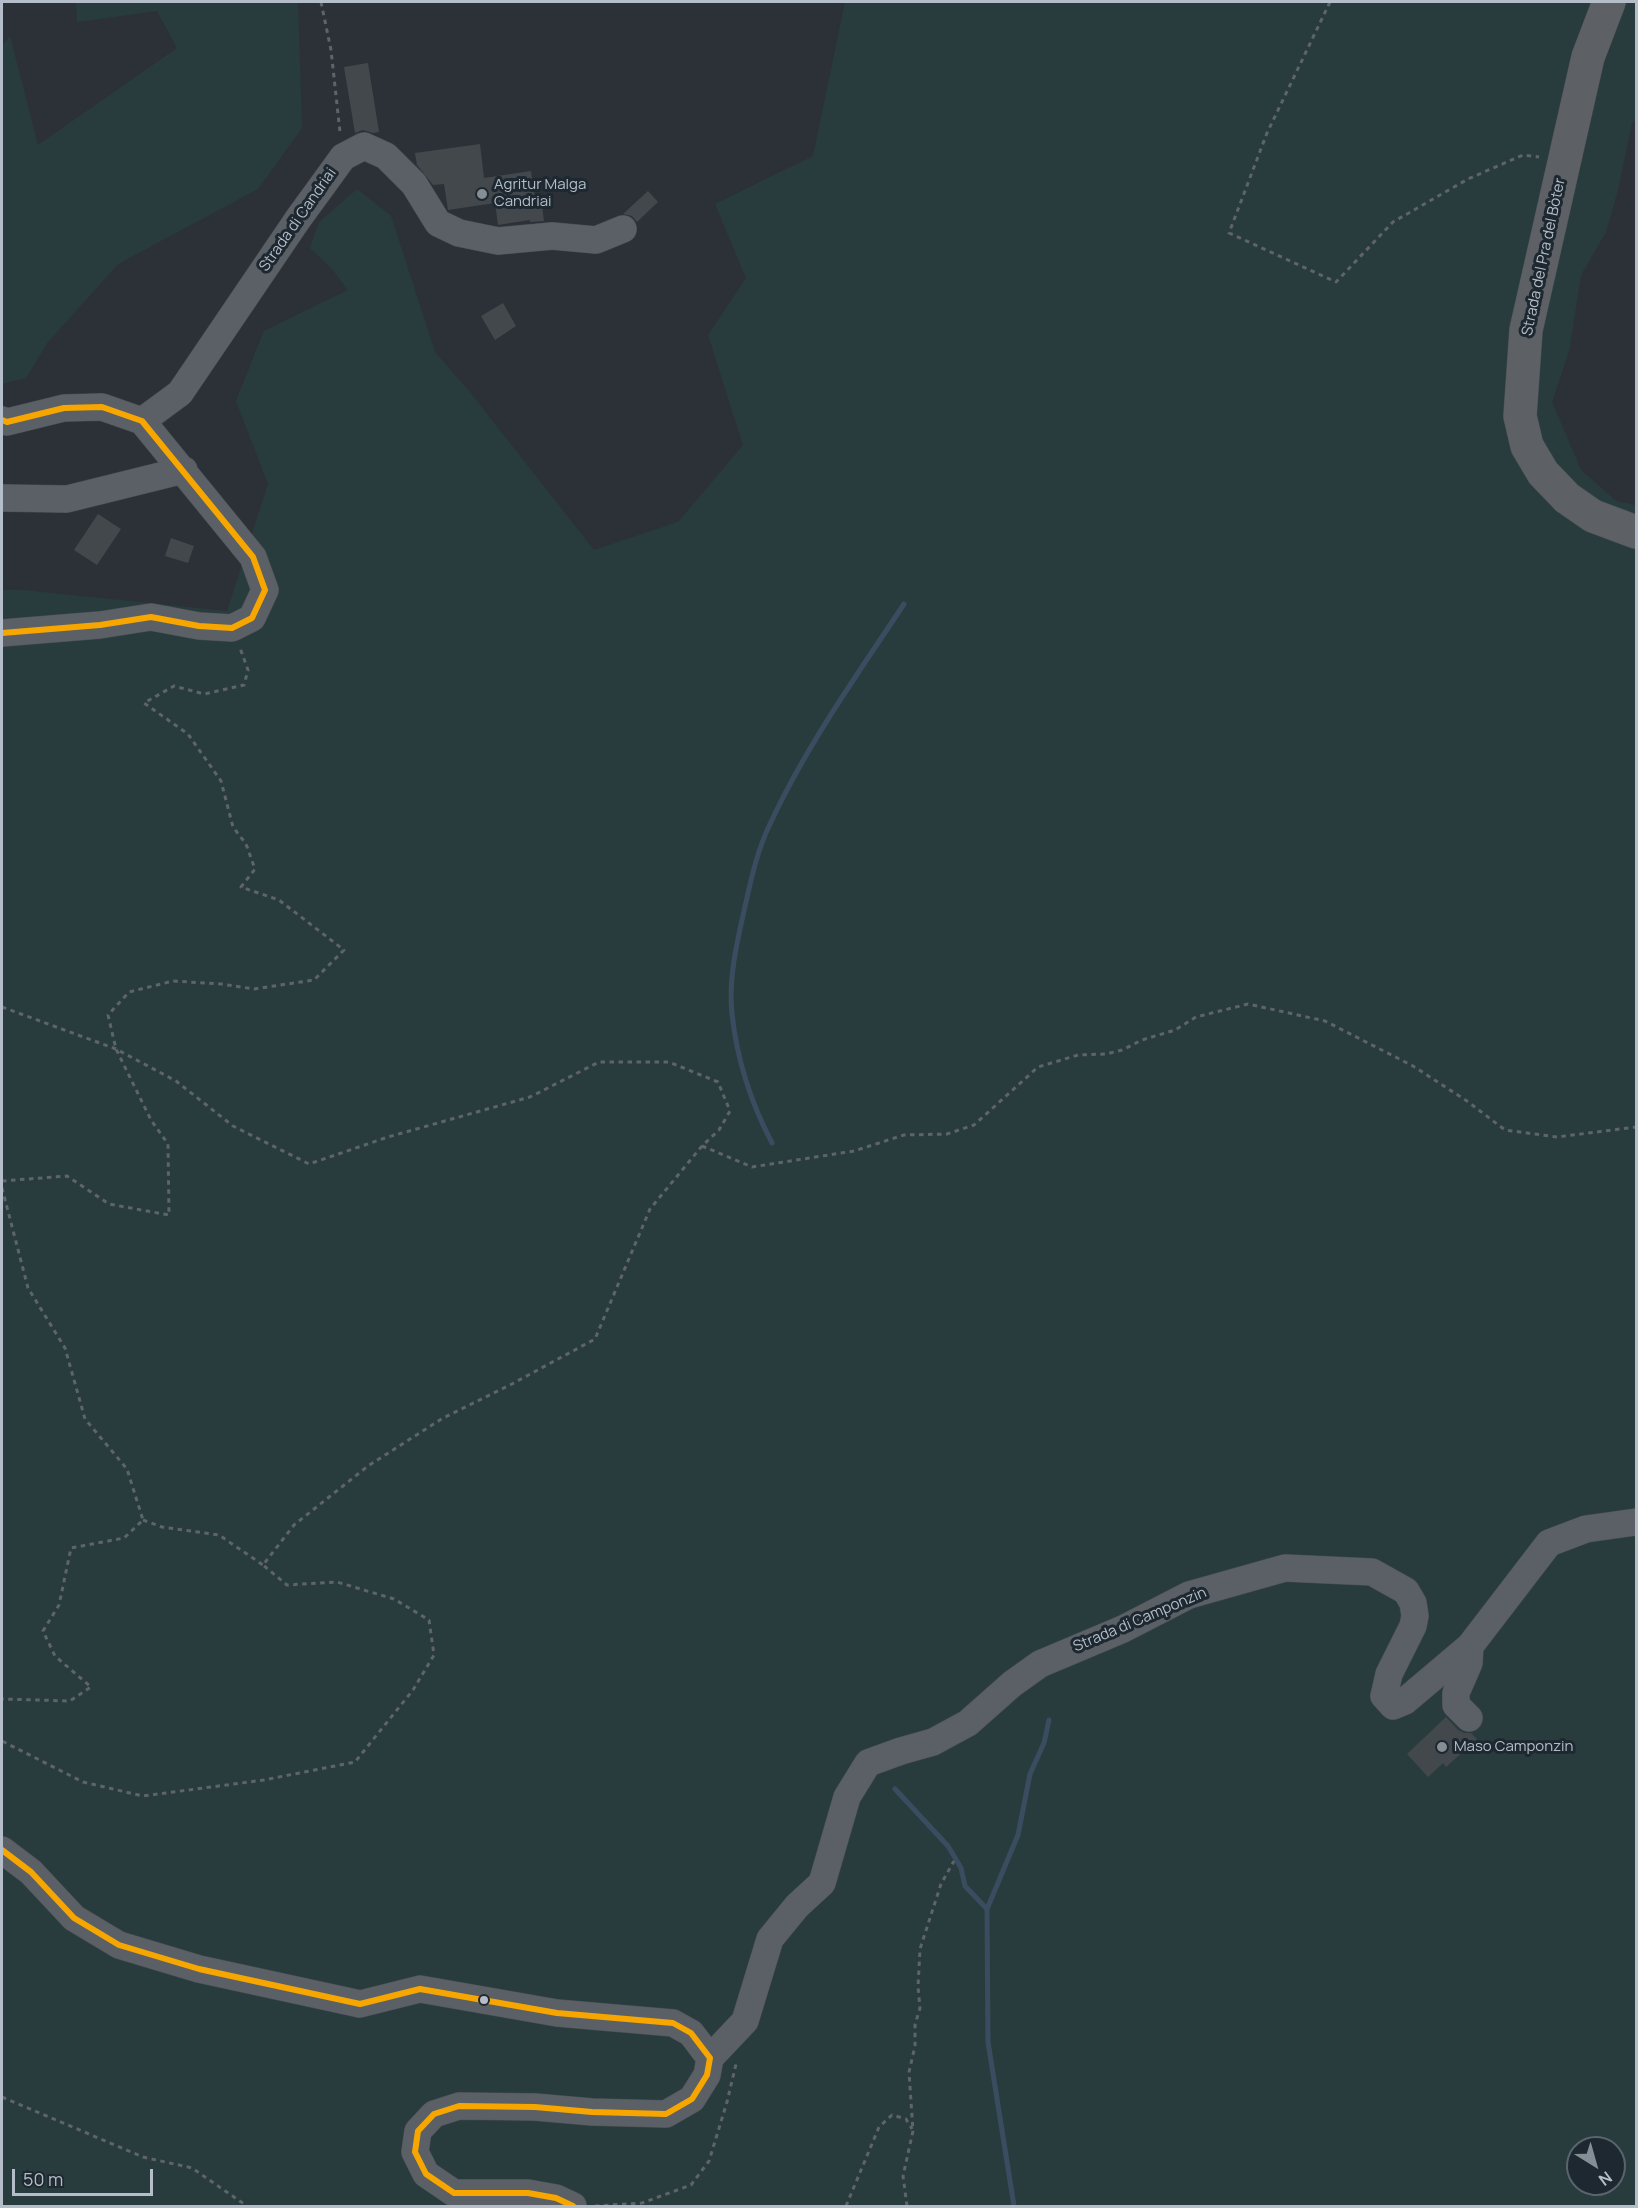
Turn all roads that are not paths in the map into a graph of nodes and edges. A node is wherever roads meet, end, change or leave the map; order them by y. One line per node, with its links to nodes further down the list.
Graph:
1 (1609, 2): 7 (main road, Strada del Pra del Bòter)
2 (623, 229): 4 (street, Strada di Candriai)
3 (2, 420): 4 (street)
4 (142, 421): 5 (street)
5 (184, 470): 6 (street); 8 (street)
6 (2, 498)
7 (1636, 532)
8 (2, 633)
9 (1636, 1522): 10 (street, Strada di Camponzin)
10 (1470, 1646): 11 (street); 13 (street, Strada di Camponzin)
11 (1469, 1718)
12 (2, 1850): 13 (street)
13 (710, 2058): 14 (street)
14 (573, 2206)

